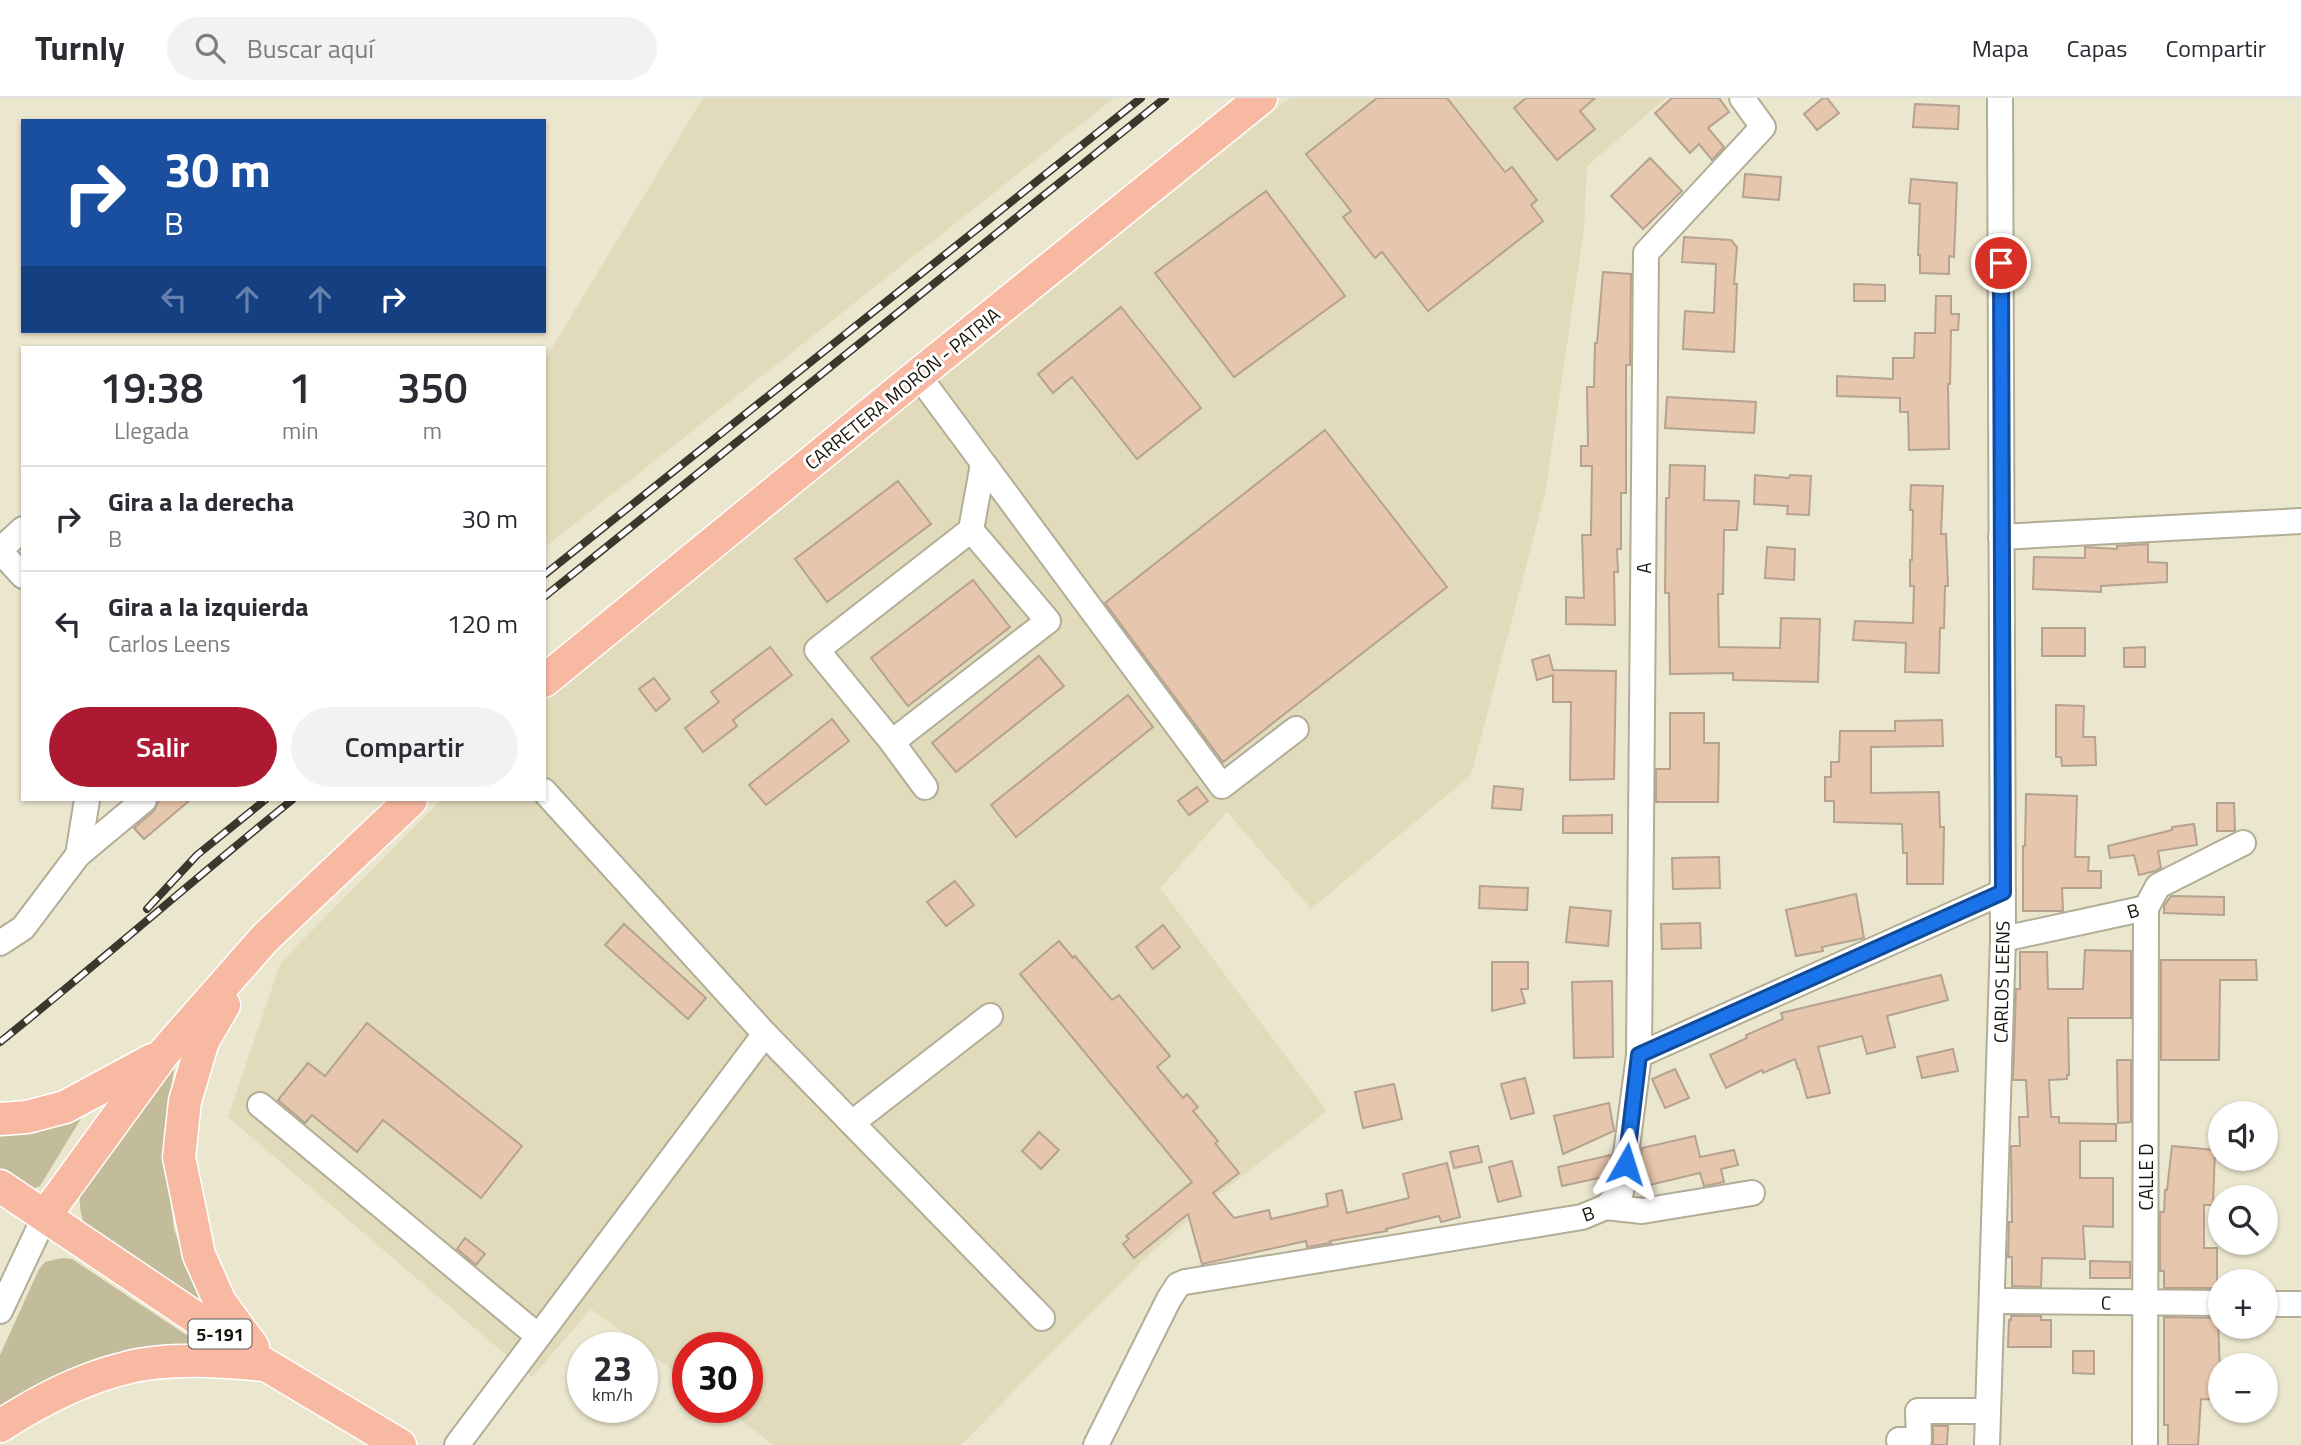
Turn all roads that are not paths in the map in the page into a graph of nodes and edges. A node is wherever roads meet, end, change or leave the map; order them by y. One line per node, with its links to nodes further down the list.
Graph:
1 (1261, 98): 4 (main road, CARRETERA MORÓN - PATRIA)
2 (1742, 98): 30 (street, A)
3 (2000, 98): 9 (street, CARLOS LEENS)
4 (918, 375): 5 (street); 12 (main road, CARRETERA MORÓN - PATRIA)
5 (983, 464): 7 (street); 13 (street)
6 (2301, 521): 9 (street)
7 (971, 530): 14 (street); 14 (street)
8 (21, 531): 10 (street)
9 (2001, 537): 22 (street, CARLOS LEENS)
10 (0, 550): 11 (street)
11 (21, 574)
12 (546, 679)
13 (1296, 729)
14 (892, 742): 15 (street)
15 (925, 787)
16 (546, 793): 28 (street)
17 (86, 801): 21 (street)
18 (143, 801): 21 (street)
19 (410, 801): 24 (main road)
20 (2243, 843): 23 (street, B)
21 (78, 855): 26 (street)
22 (2003, 892): 25 (street, CARLOS LEENS); 30 (street)
23 (2146, 908): 25 (street, B); 39 (street, CALLE D)
24 (265, 938): 29 (main road); 46 (main road)
25 (2003, 939): 38 (street, CARLOS LEENS)
26 (0, 943)
27 (990, 1016): 33 (street)
28 (765, 1034): 33 (street); 45 (street)
29 (163, 1054): 32 (main road); 37 (main road)
30 (1639, 1055): 36 (street, B)
31 (260, 1105): 45 (street)
32 (0, 1119)
33 (852, 1123): 44 (street)
34 (0, 1186): 37 (main road, 5-191)
35 (1752, 1193): 36 (street)
36 (1606, 1207): 51 (street, B)
37 (45, 1216): 43 (street); 46 (main road, 5-191)
38 (1992, 1301): 39 (street, C); 47 (street, CARLOS LEENS)
39 (2145, 1302): 40 (street, C); 54 (street, CALLE D)
40 (2208, 1303)
41 (2278, 1304): 42 (street)
42 (2301, 1304)
43 (0, 1311)
44 (1042, 1318)
45 (538, 1336): 50 (street)
46 (266, 1365): 48 (main road); 49 (main road, 5-191)
47 (1987, 1411): 52 (street); 53 (street, CARLOS LEENS)
48 (0, 1426)
49 (400, 1445)
50 (457, 1445)
51 (1096, 1445)
52 (1900, 1445)
53 (1987, 1445)
54 (2145, 1445)

